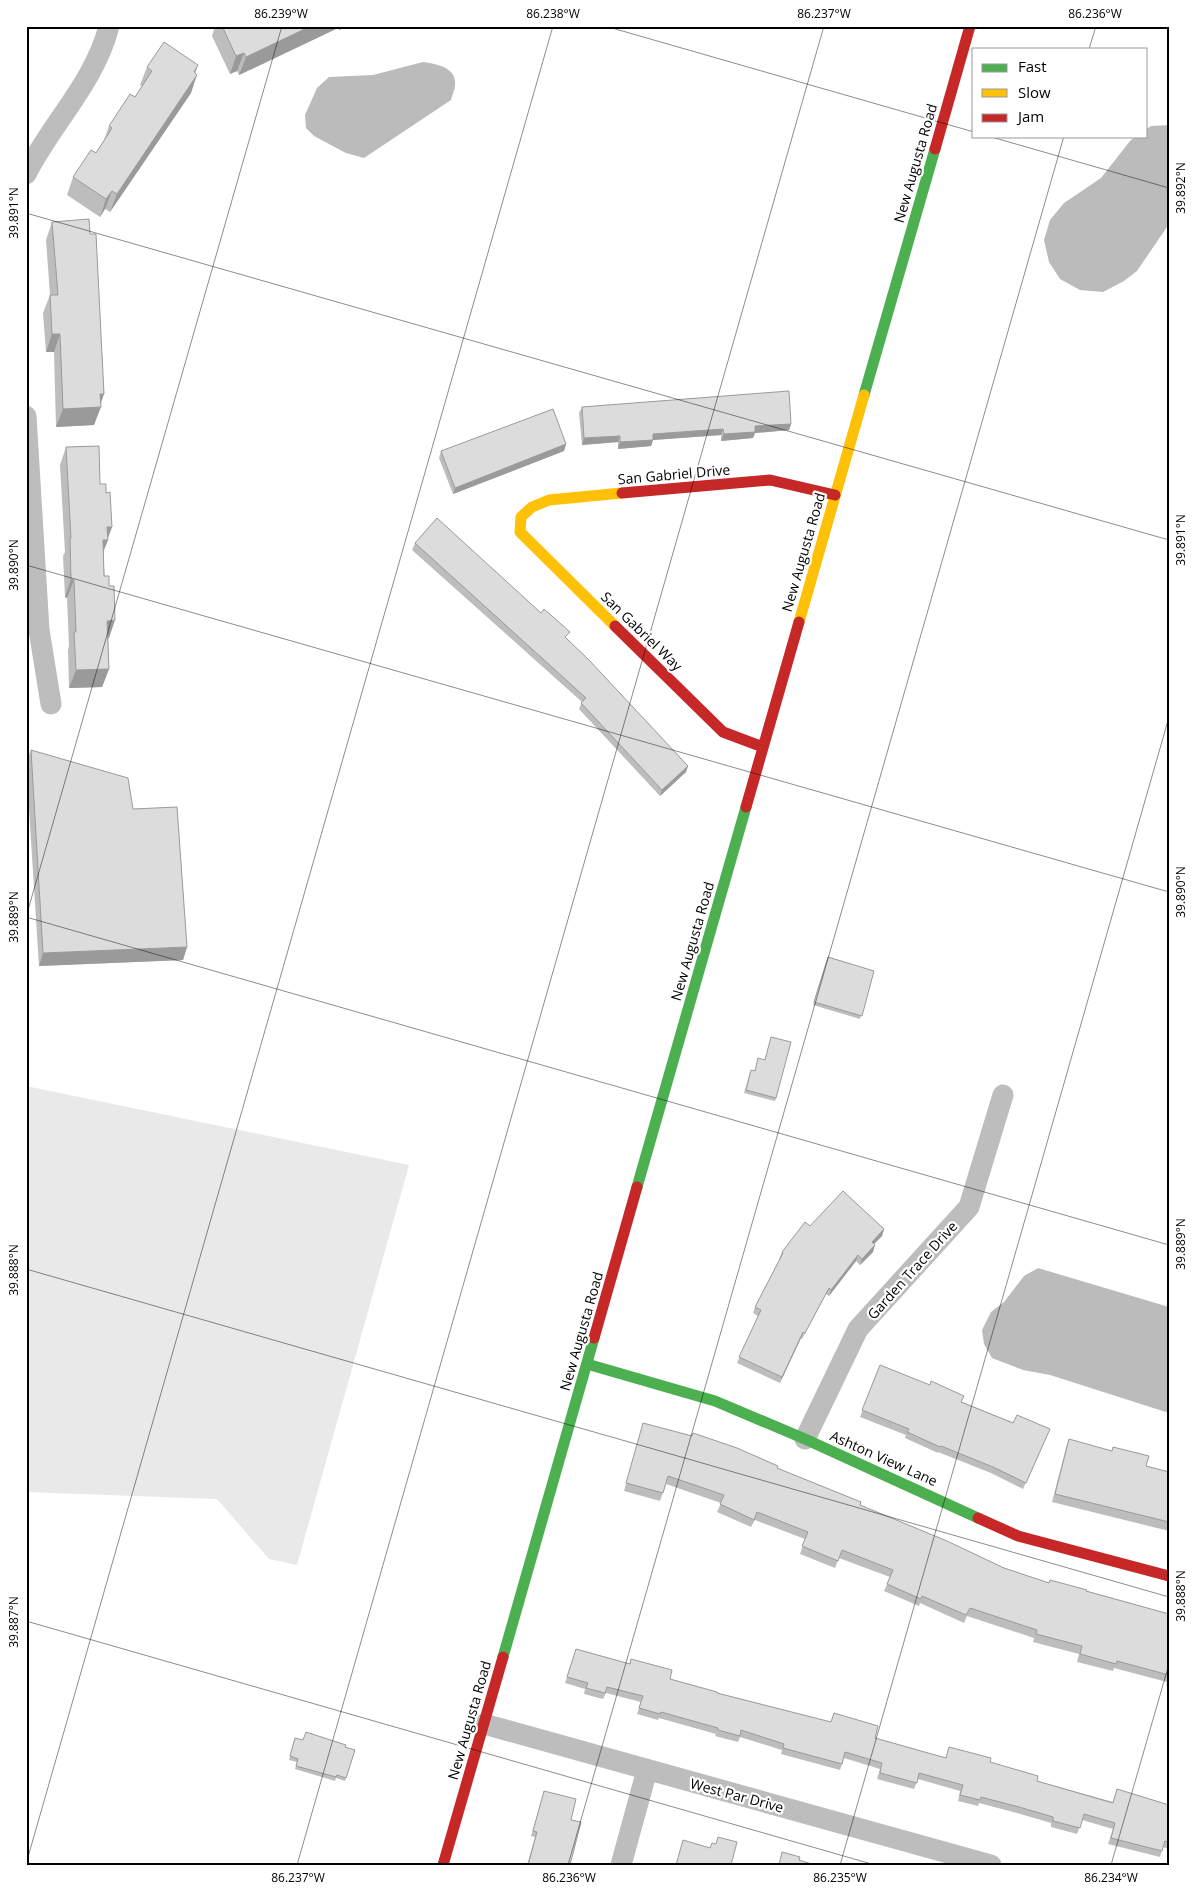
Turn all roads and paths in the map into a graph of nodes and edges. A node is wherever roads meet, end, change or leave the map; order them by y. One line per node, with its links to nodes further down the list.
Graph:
1 (108, 26): 3 (street)
2 (970, 26): 5 (street, New Augusta Road)
3 (26, 174)
4 (26, 416): 7 (street)
5 (835, 496): 6 (street, San Gabriel Drive); 8 (street, New Augusta Road)
6 (521, 517): 8 (street, San Gabriel Way)
7 (51, 704)
8 (763, 747): 10 (street, New Augusta Road)
9 (1003, 1095): 11 (street, Garden Trace Drive)
10 (587, 1364): 11 (street, Ashton View Lane); 13 (street, New Augusta Road)
11 (805, 1439): 12 (street, Ashton View Lane)
12 (1169, 1576)
13 (484, 1724): 14 (street, West Par Drive); 15 (street, New Augusta Road)
14 (647, 1770): 16 (street); 17 (street, West Par Drive)
15 (443, 1865)
16 (621, 1865)
17 (992, 1865)

